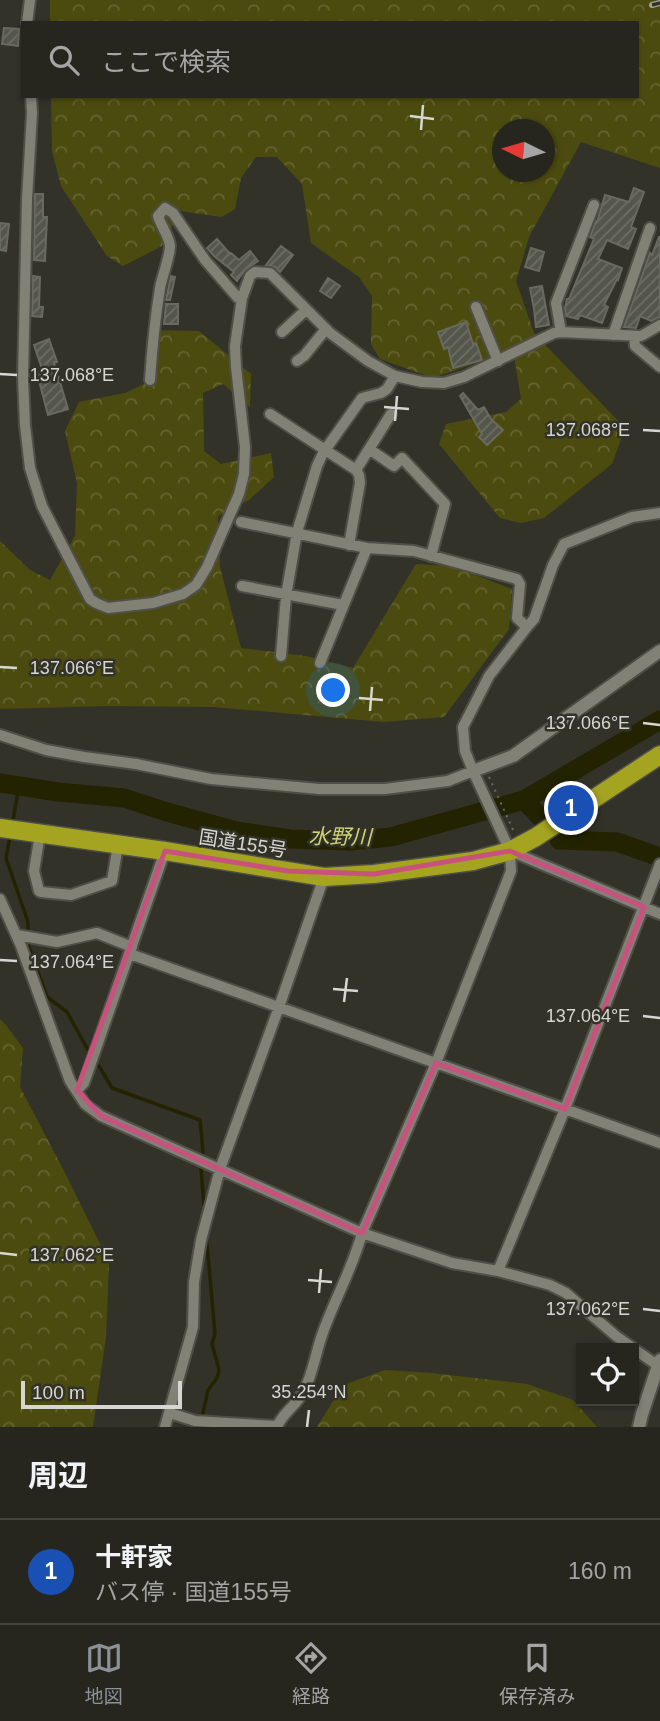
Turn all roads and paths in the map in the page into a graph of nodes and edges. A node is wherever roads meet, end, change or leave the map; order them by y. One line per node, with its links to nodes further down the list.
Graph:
1 (30, 0): 2 (street)
2 (27, 21)
3 (31, 98): 6 (street)
4 (594, 205): 12 (street)
5 (650, 228): 13 (street)
6 (242, 298): 8 (street); 19 (street)
7 (476, 307): 16 (street)
8 (306, 310): 10 (street); 11 (street)
9 (660, 325): 14 (street)
10 (326, 329): 15 (street); 18 (street)
11 (282, 332)
12 (561, 332): 13 (street); 16 (street)
13 (612, 335): 14 (street)
14 (634, 336): 17 (street)
15 (298, 361)
16 (498, 361): 18 (street)
17 (660, 367)
18 (395, 376): 22 (street)
19 (150, 380)
20 (270, 414): 22 (street)
21 (391, 414): 23 (street)
22 (325, 449): 24 (street); 27 (street)
23 (369, 449): 24 (street); 30 (street)
24 (356, 470): 28 (street)
25 (660, 513): 34 (street)
26 (241, 522): 27 (street)
27 (297, 532): 28 (street); 32 (street)
28 (349, 545): 29 (street)
29 (367, 548): 30 (street); 33 (street)
30 (431, 556): 34 (street)
31 (242, 586): 32 (street)
32 (286, 594): 33 (street); 36 (street)
33 (343, 606): 37 (street)
34 (527, 626): 40 (street)
35 (660, 651): 40 (street)
36 (281, 656)
37 (320, 663)
38 (0, 735): 40 (street)
39 (660, 755): 44 (highway, 国道155号)
40 (472, 771): 44 (street)
41 (487, 773): 44 (path)
42 (8, 830): 43 (highway, 国道155号)
43 (40, 834): 45 (highway, 国道155号); 45 (street)
44 (510, 843): 48 (highway, 国道155号); 50 (street); 55 (street)
45 (118, 845): 46 (highway, 国道155号)
46 (165, 851): 48 (highway, 国道155号); 53 (street)
47 (660, 864): 50 (street)
48 (324, 877): 54 (street)
49 (0, 899): 52 (street)
50 (644, 907): 51 (street); 57 (street)
51 (660, 915)
52 (17, 934): 53 (street); 56 (street)
53 (131, 951): 54 (street); 56 (street)
54 (279, 1007): 55 (street); 59 (street)
55 (436, 1063): 57 (street); 60 (street)
56 (77, 1090): 59 (street)
57 (565, 1109): 58 (street); 61 (street)
58 (660, 1143)
59 (220, 1169): 60 (street); 65 (street)
60 (362, 1233): 61 (street); 66 (street)
61 (498, 1271): 62 (street)
62 (627, 1343)
63 (639, 1351): 64 (street)
64 (659, 1364): 68 (street)
65 (170, 1413): 66 (street); 67 (street)
66 (276, 1426)
67 (165, 1427)
68 (639, 1427)

